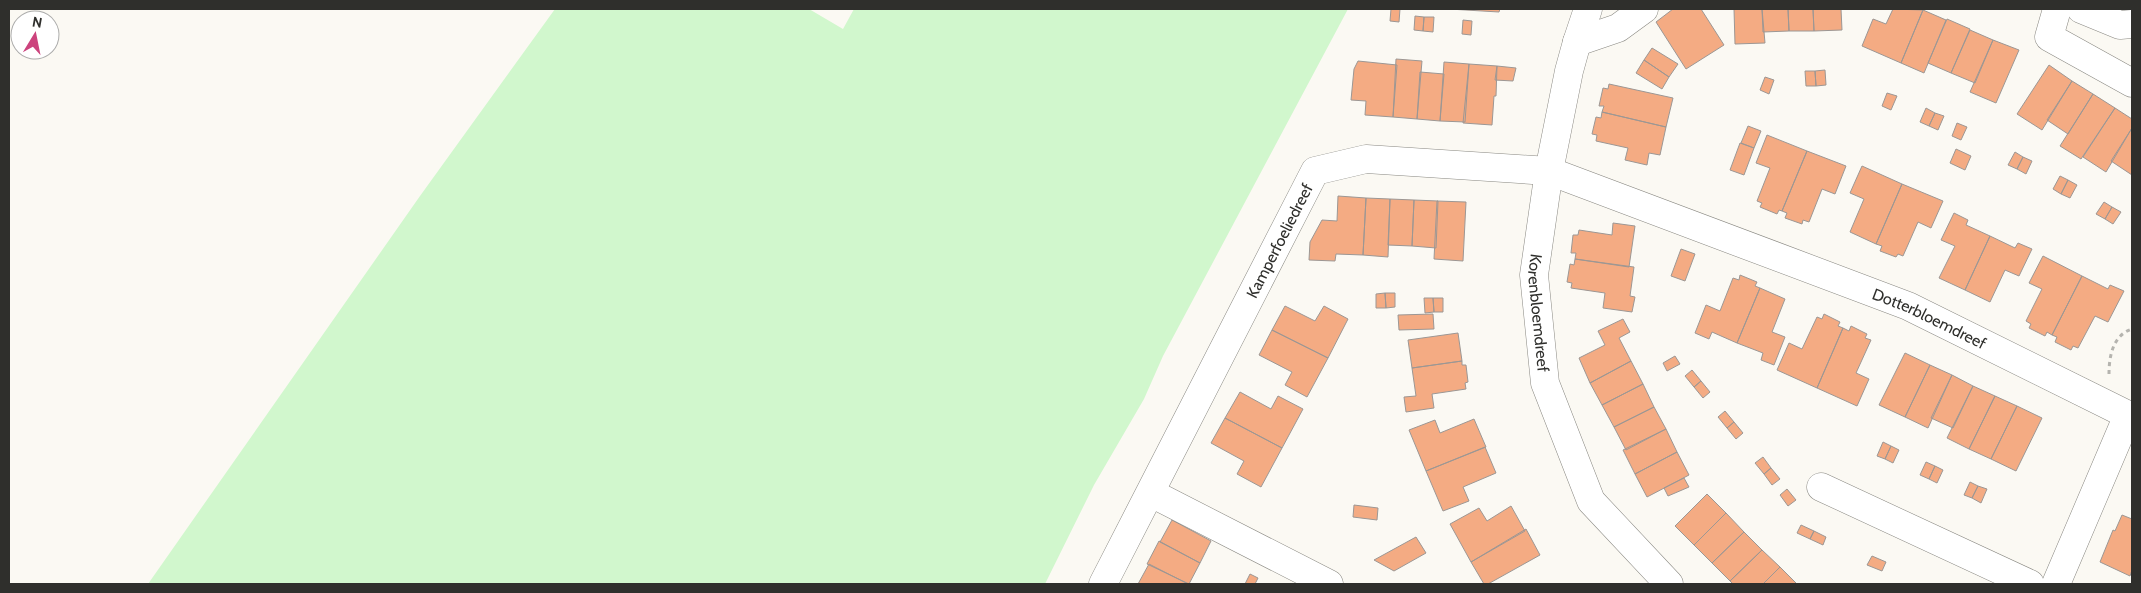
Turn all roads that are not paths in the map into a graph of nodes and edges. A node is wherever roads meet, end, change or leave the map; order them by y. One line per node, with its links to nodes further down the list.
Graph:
1 (1588, 9): 6 (street, Korenbloemdreef)
2 (1644, 9): 6 (street)
3 (2057, 9): 7 (street)
4 (2081, 9): 5 (street)
5 (2132, 24)
6 (1576, 42): 8 (street, Korenbloemdreef)
7 (2132, 83)
8 (1549, 171): 10 (street, Kamperfoeliedreef); 13 (street, Korenbloemdreef); 15 (street, Dotterbloemdreef)
9 (1821, 487): 14 (street)
10 (1151, 493): 11 (street, Kamperfoeliedreef); 12 (street)
11 (1103, 584)
12 (1329, 584)
13 (1668, 584)
14 (2030, 584)
15 (2056, 584)

